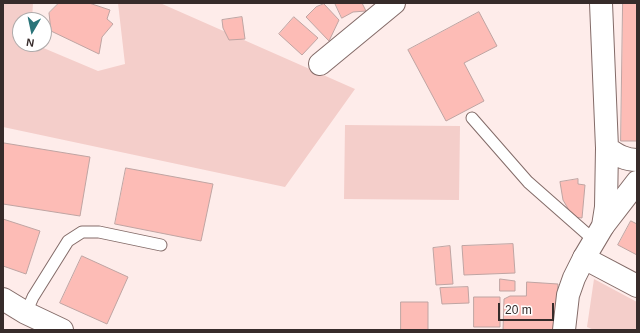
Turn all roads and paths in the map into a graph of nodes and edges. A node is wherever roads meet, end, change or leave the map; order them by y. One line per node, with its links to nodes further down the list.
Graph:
1 (394, 3): 3 (street)
2 (601, 3): 5 (street)
3 (320, 64)
4 (472, 118): 8 (lane)
5 (607, 148): 6 (street); 8 (street)
6 (637, 160)
7 (637, 182): 8 (street)
8 (594, 242): 10 (street); 14 (street)
9 (161, 244): 12 (lane)
10 (637, 286)
11 (3, 299): 12 (street)
12 (26, 313): 13 (street)
13 (62, 330)
14 (564, 330)

